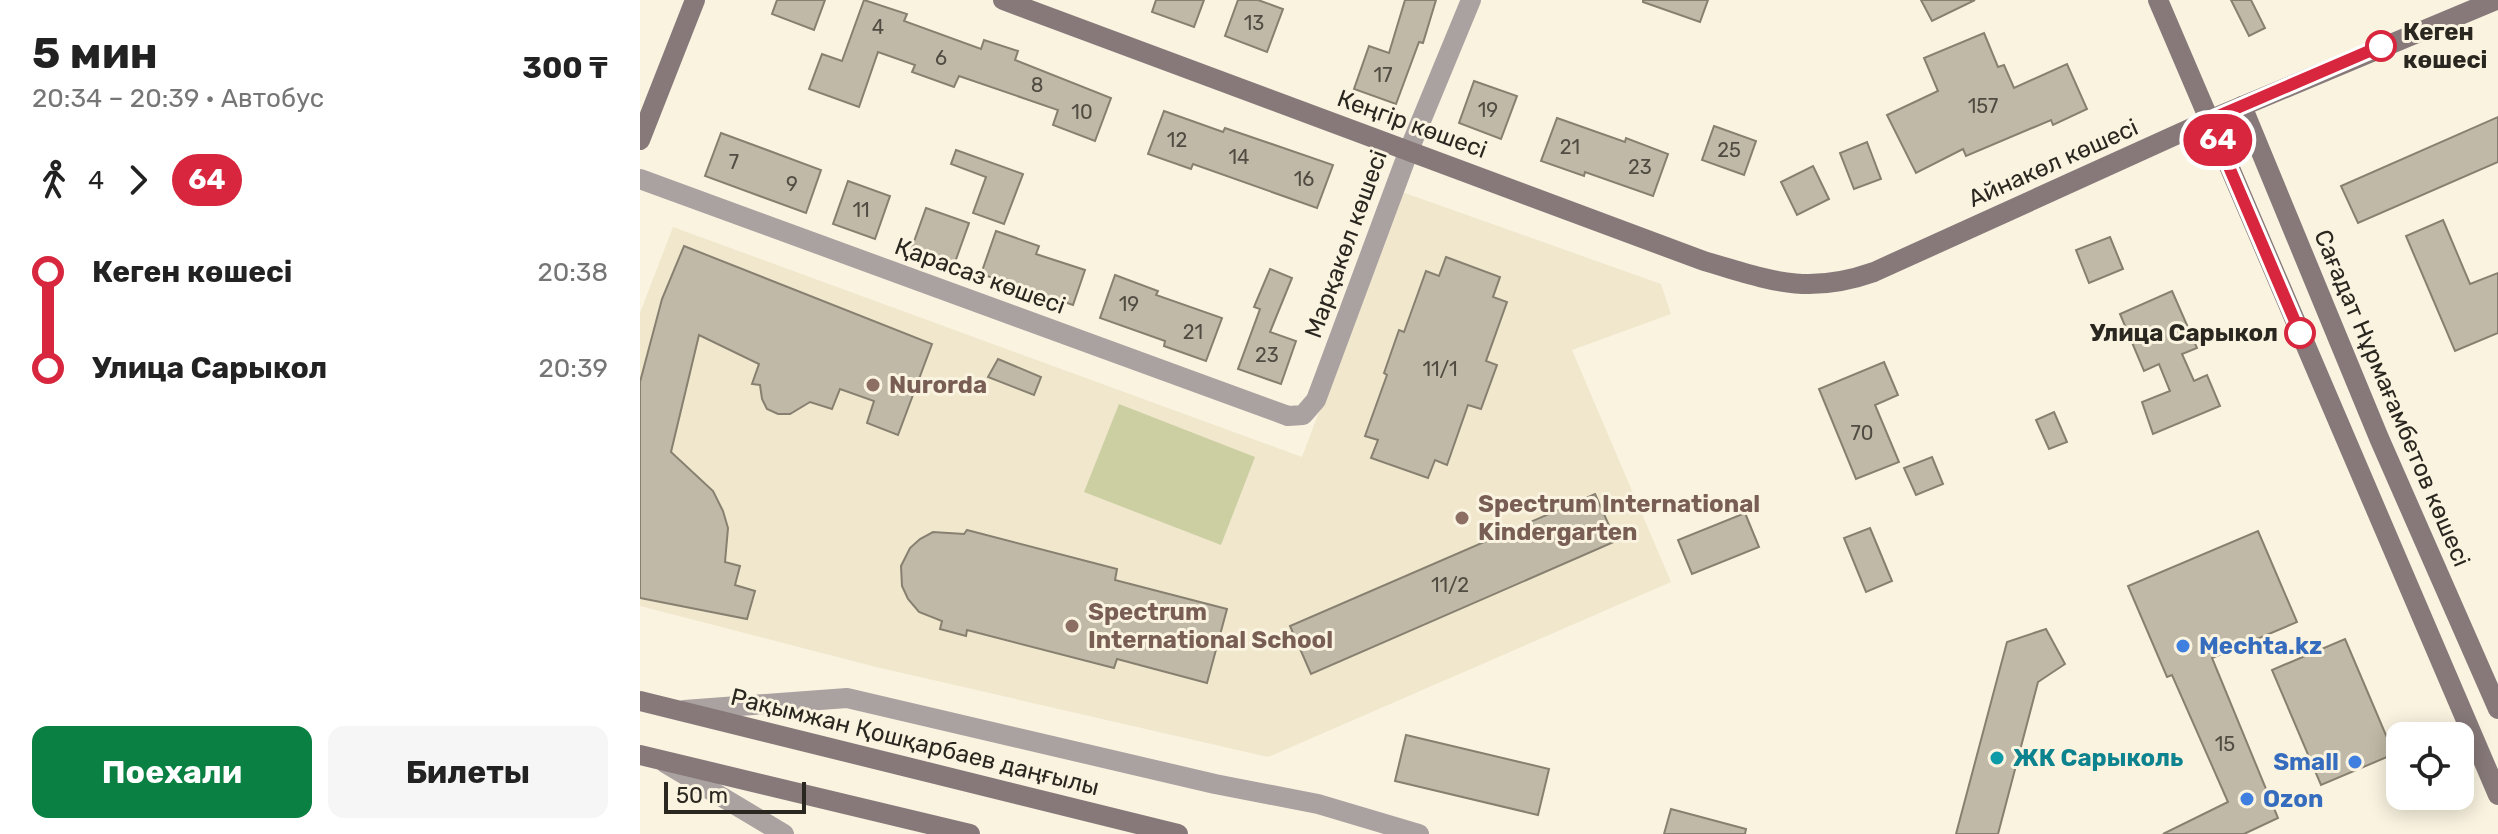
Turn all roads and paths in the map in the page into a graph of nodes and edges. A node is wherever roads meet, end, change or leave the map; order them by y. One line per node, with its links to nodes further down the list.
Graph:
1 (695, 0): 8 (street)
2 (1003, 0): 9 (street, Кеңгір көшесі)
3 (1471, 0): 9 (street, Марқакөл көшесі)
4 (2158, 0): 7 (street)
5 (2496, 0): 6 (street, Айнакөл көшесі)
6 (2242, 106): 7 (street, Айнакөл көшесі); 14 (street, Сағадат Нұрмағамбетов көшесі)
7 (2209, 120): 11 (street, Айнакөл көшесі); 17 (street)
8 (640, 140)
9 (1409, 150): 11 (street, Кеңгір көшесі); 12 (street, Марқакөл көшесі)
10 (640, 179): 12 (street, Қарасаз көшесі)
11 (1805, 286)
12 (1303, 415)
13 (640, 701): 15 (street, Рақымжан Қошқарбаев даңғылы)
14 (2498, 709)
15 (680, 711): 20 (street, Рақымжан Қошқарбаев даңғылы); 21 (street)
16 (649, 757): 18 (street); 19 (street)
17 (2498, 795)
18 (784, 834)
19 (970, 834)
20 (1178, 834)
21 (1419, 834)

